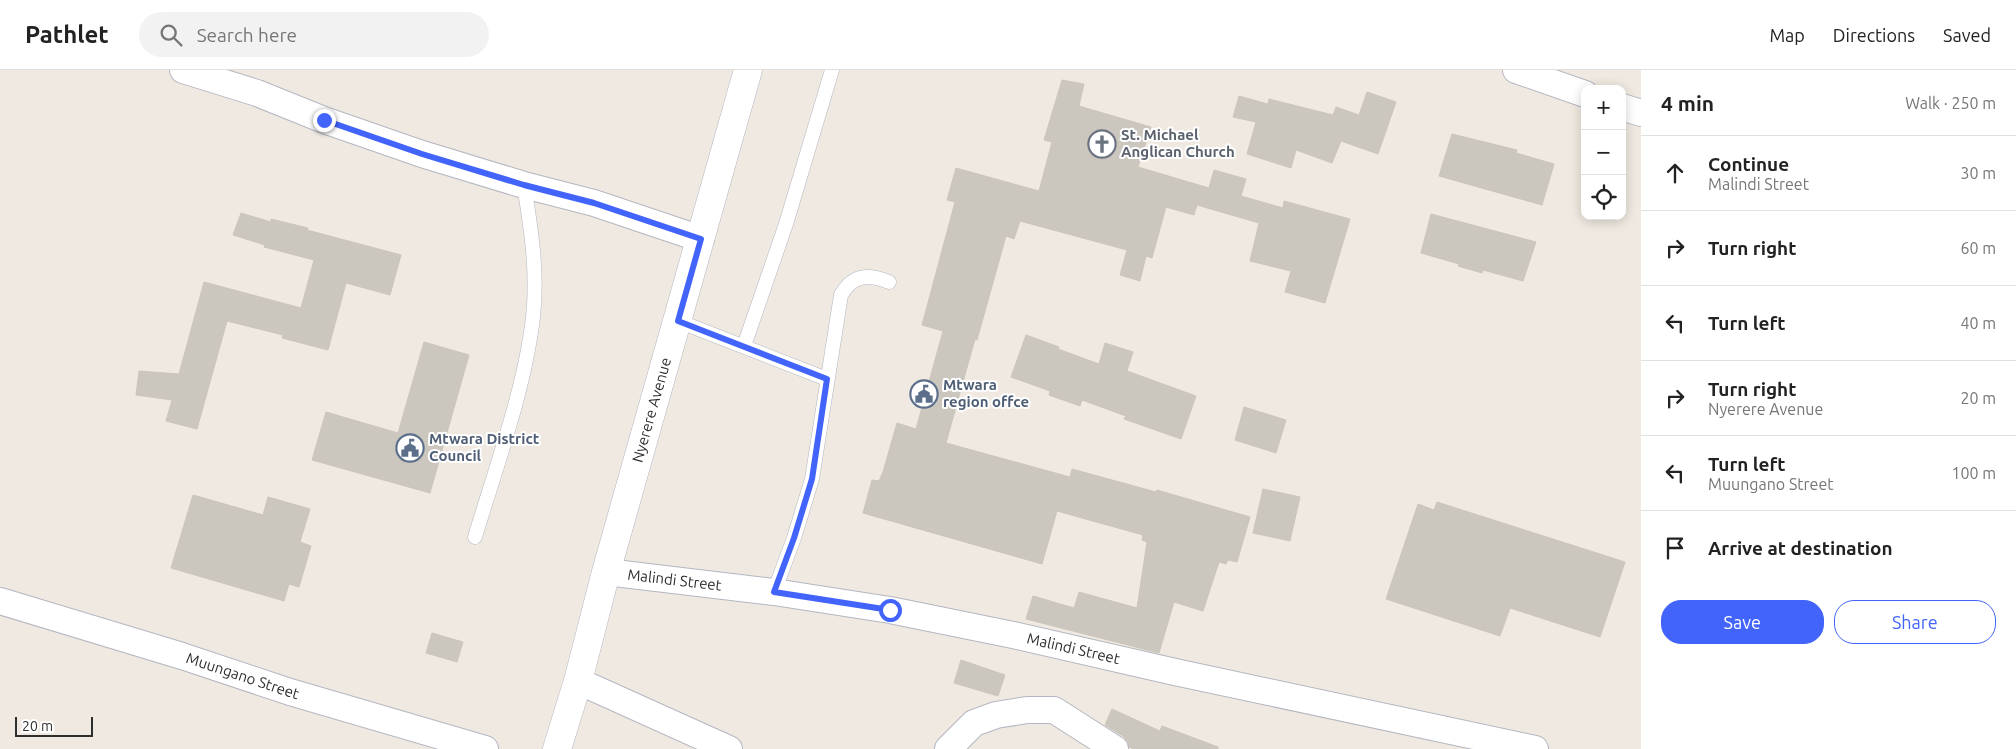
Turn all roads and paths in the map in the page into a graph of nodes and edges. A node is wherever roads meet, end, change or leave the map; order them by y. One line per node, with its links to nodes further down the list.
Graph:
1 (184, 70): 6 (street)
2 (748, 70): 7 (street, Nyerere Avenue)
3 (832, 70): 10 (lane)
4 (1516, 70): 5 (street)
5 (1581, 93)
6 (524, 185): 7 (street); 12 (lane)
7 (701, 239): 9 (street, Nyerere Avenue)
8 (889, 282): 11 (lane)
9 (678, 321): 10 (lane); 13 (street, Nyerere Avenue)
10 (744, 346): 11 (lane)
11 (827, 379): 14 (lane)
12 (475, 537)
13 (606, 572): 14 (street, Malindi Street); 16 (street, Nyerere Avenue)
14 (774, 592): 17 (street, Malindi Street)
15 (0, 601): 18 (street, Muungano Street)
16 (578, 681): 19 (street, Nyerere Avenue); 20 (street)
17 (1444, 738): 23 (street, Malindi Street)
18 (485, 749)
19 (557, 749)
20 (729, 749)
21 (948, 749): 22 (street)
22 (1115, 749)
23 (1535, 749)

